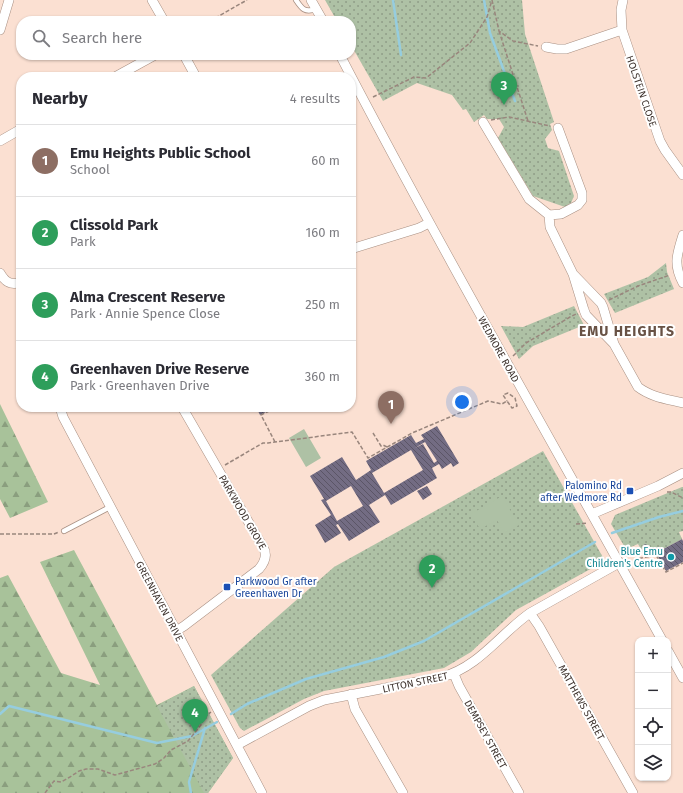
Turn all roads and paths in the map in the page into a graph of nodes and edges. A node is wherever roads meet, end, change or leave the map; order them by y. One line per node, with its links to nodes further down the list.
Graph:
1 (9, 0): 12 (street)
2 (152, 0): 9 (street)
3 (247, 0): 10 (path)
4 (296, 0): 8 (lane)
5 (311, 0): 8 (street)
6 (492, 0): 14 (path); 23 (path)
7 (623, 0): 13 (street, HOLSTEIN CLOSE)
8 (316, 9): 11 (street)
9 (161, 16)
10 (219, 16)
11 (320, 16)
12 (0, 30)
13 (622, 30): 15 (street); 29 (street, HOLSTEIN CLOSE)
14 (499, 31): 15 (path); 24 (path)
15 (546, 48)
16 (146, 60): 19 (street)
17 (187, 60): 20 (street)
18 (343, 60): 21 (street, WEDMORE ROAD)
19 (124, 72)
20 (193, 72)
21 (349, 72)
22 (356, 86): 31 (street, WEDMORE ROAD)
23 (372, 97)
24 (528, 121): 25 (path); 26 (path)
25 (483, 122): 30 (street)
26 (558, 128): 30 (street)
27 (16, 132): 28 (street)
28 (0, 141)
29 (683, 175)
30 (549, 214): 35 (street)
31 (429, 223): 33 (street); 52 (street, WEDMORE ROAD)
32 (683, 235): 36 (street)
33 (356, 247)
34 (0, 273): 37 (street)
35 (573, 274): 38 (street); 38 (street)
36 (683, 283)
37 (16, 284)
38 (614, 344): 40 (street)
39 (507, 401): 39 (path); 46 (path)
40 (683, 403)
41 (62, 412): 51 (street, GREENHAVEN DRIVE)
42 (185, 412): 59 (street, PARKWOOD GROVE)
43 (267, 412): 45 (path)
44 (373, 433): 46 (path)
45 (276, 442): 46 (path); 47 (path)
46 (387, 447)
47 (226, 464)
48 (683, 473): 52 (street)
49 (667, 492): 50 (path)
50 (683, 498)
51 (110, 507): 54 (lane); 59 (street, GREENHAVEN DRIVE)
52 (593, 517): 53 (path); 57 (street, WEDMORE ROAD)
53 (576, 524)
54 (64, 531): 55 (path)
55 (0, 534)
56 (683, 563): 57 (path)
57 (623, 564): 58 (street, LITTON STREET); 60 (street, WEDMORE ROAD)
58 (530, 613): 62 (street, LITTON STREET); 71 (street, MATTHEWS STREET)
59 (176, 631): 65 (street, GREENHAVEN DRIVE)
60 (660, 637)
61 (671, 656): 63 (street)
62 (454, 674): 64 (street, LITTON STREET); 70 (street, DEMPSEY STREET)
63 (683, 678)
64 (351, 694): 66 (street, LITTON STREET); 69 (street)
65 (217, 708): 66 (street, GREENHAVEN DRIVE); 67 (path)
66 (237, 745): 68 (street, GREENHAVEN DRIVE)
67 (45, 793)
68 (262, 793)
69 (403, 793)
70 (519, 793)
71 (633, 793)

